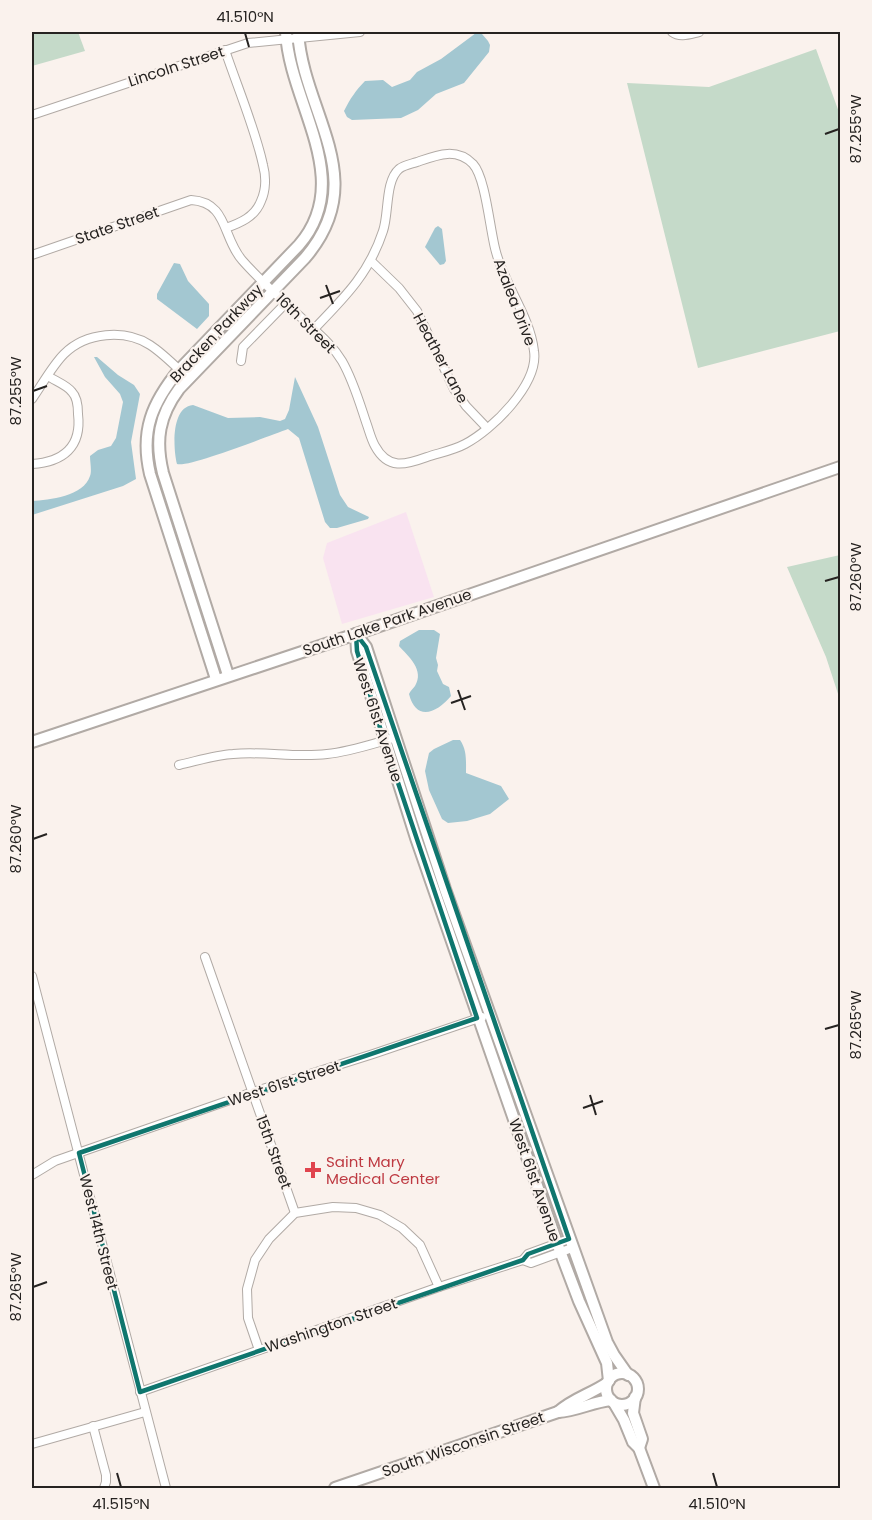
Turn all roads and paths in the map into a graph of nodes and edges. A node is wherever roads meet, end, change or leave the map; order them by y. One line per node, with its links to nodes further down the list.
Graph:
1 (360, 32): 5 (street, Lincoln Street)
2 (672, 32): 3 (street)
3 (699, 32)
4 (286, 35): 5 (street, Lincoln Street); 6 (street, Lincoln Street); 12 (main road, Bracken Parkway)
5 (298, 35): 13 (main road, Bracken Parkway)
6 (225, 50): 7 (street, Lincoln Street); 9 (street)
7 (32, 115)
8 (203, 201): 9 (street, 16th Street); 10 (street, State Street)
9 (225, 228): 12 (street, 16th Street)
10 (32, 255)
11 (371, 261): 15 (street); 21 (street, Heather Lane); 21 (street, Azalea Drive)
12 (264, 282): 13 (street, 16th Street); 17 (main road, Bracken Parkway)
13 (274, 290): 14 (street, 16th Street); 19 (main road, Bracken Parkway)
14 (286, 303): 15 (street, 16th Street); 16 (street)
15 (314, 329): 21 (street, 16th Street)
16 (241, 361)
17 (179, 370): 18 (street); 19 (street); 25 (main road, Bracken Parkway)
18 (48, 376): 20 (street); 22 (street)
19 (189, 379): 24 (main road, Bracken Parkway)
20 (32, 399)
21 (487, 428)
22 (32, 464)
23 (840, 467): 26 (main road, South Lake Park Avenue)
24 (195, 571): 25 (street); 27 (main road, Bracken Parkway)
25 (183, 575): 28 (main road, Bracken Parkway)
26 (356, 634): 27 (main road, South Lake Park Avenue); 29 (main road, West 61st Avenue); 30 (main road, West 61st Avenue)
27 (228, 675): 28 (main road, South Lake Park Avenue)
28 (216, 679): 31 (main road, South Lake Park Avenue)
29 (396, 737): 30 (street); 35 (main road, West 61st Avenue)
30 (384, 741): 32 (street); 36 (main road, West 61st Avenue)
31 (32, 742)
32 (179, 765)
33 (205, 957): 37 (street, 15th Street)
34 (32, 976): 38 (street, West 14th Street)
35 (489, 1014): 36 (street, West 61st Street); 41 (main road, West 61st Avenue)
36 (477, 1018): 37 (street, West 61st Street); 42 (main road, West 61st Avenue)
37 (253, 1092): 38 (street, West 61st Street); 40 (street, 15th Street)
38 (79, 1153): 39 (street, West 61st Street); 47 (street, West 14th Street)
39 (32, 1175)
40 (296, 1213): 43 (street); 44 (street)
41 (570, 1244): 42 (street, Washington Street); 45 (main road, West 61st Avenue)
42 (559, 1248): 43 (street, Washington Street); 46 (main road, West 61st Avenue)
43 (439, 1287): 44 (street, Washington Street)
44 (259, 1350): 47 (street, Washington Street)
45 (628, 1375): 46 (main road); 48 (main road)
46 (608, 1382): 49 (main road); 51 (main road, South Wisconsin Street)
47 (140, 1392): 50 (street, West 14th Street)
48 (635, 1397): 49 (main road); 54 (main road)
49 (613, 1402): 51 (main road, South Wisconsin Street); 54 (main road)
50 (145, 1412): 52 (street); 56 (street, West 14th Street)
51 (558, 1412): 57 (main road, South Wisconsin Street)
52 (93, 1426): 53 (street); 55 (street)
53 (32, 1444)
54 (639, 1448): 58 (main road)
55 (104, 1488)
56 (166, 1488)
57 (335, 1488)
58 (654, 1488)

